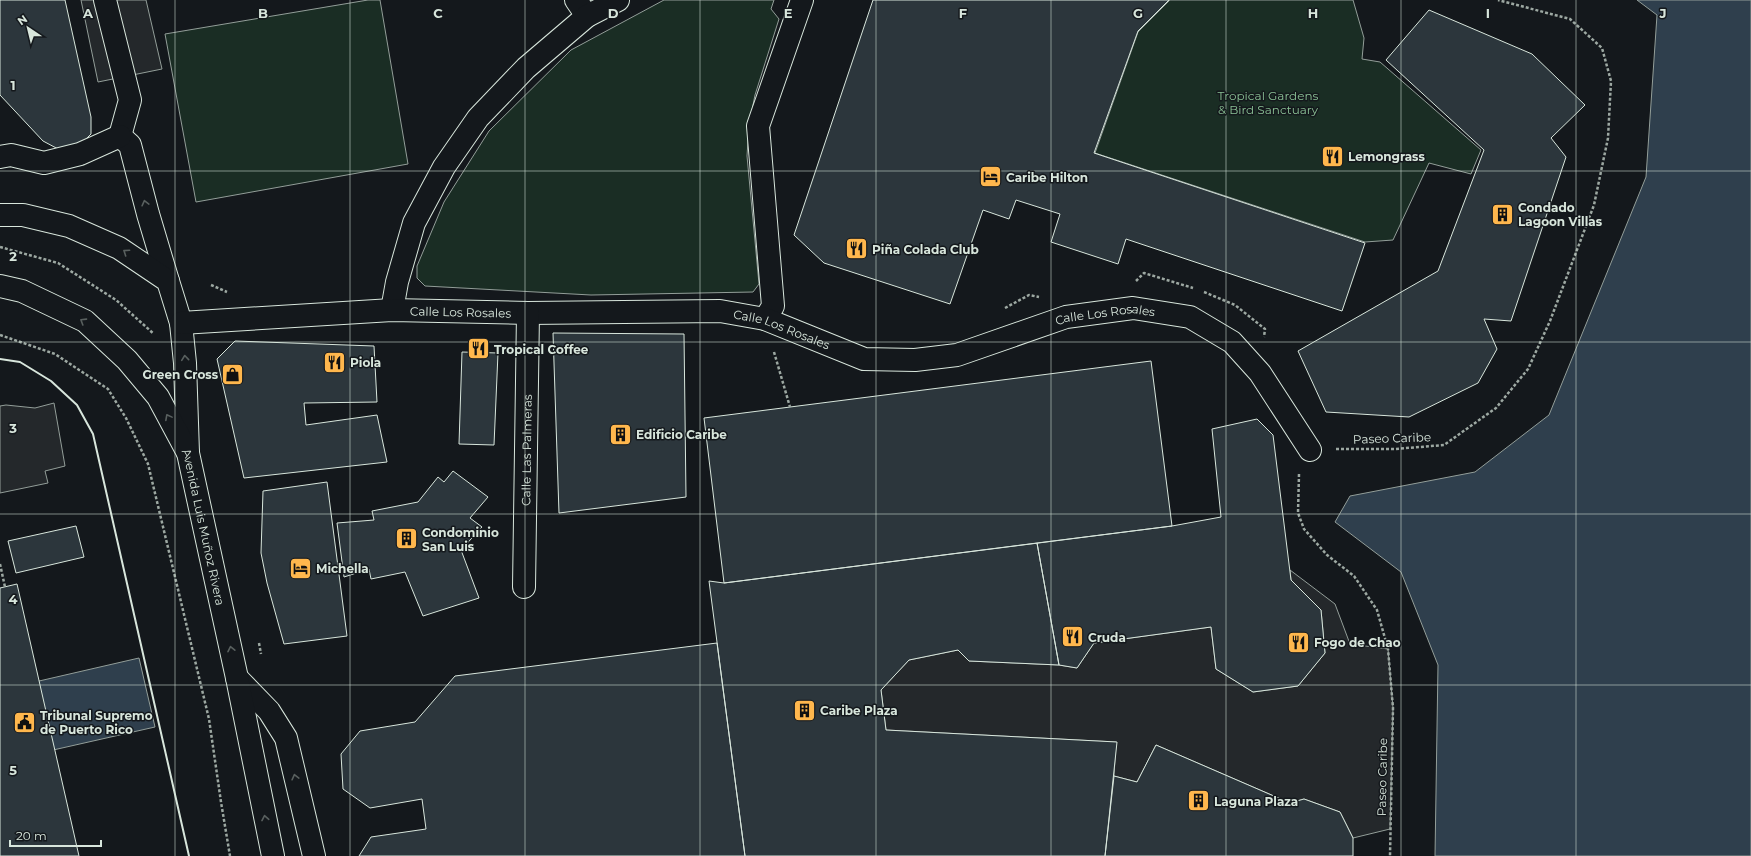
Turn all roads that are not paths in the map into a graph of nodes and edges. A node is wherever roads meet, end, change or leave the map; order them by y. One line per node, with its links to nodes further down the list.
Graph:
1 (105, 0): 5 (street)
2 (618, 0): 4 (street)
3 (802, 0): 12 (street)
4 (581, 8): 10 (street)
5 (120, 136): 6 (street); 8 (street, one-way to 5)
6 (0, 156)
7 (0, 215): 8 (street, one-way to 7)
8 (168, 281): 13 (street)
9 (0, 286): 15 (street, Avenida Luis Muñoz Rivera, one-way to 9)
10 (392, 310): 11 (street, Calle Los Rosales); 13 (street, Calle Los Rosales)
11 (528, 313): 12 (street, Calle Los Rosales); 16 (street, Calle Las Palmeras)
12 (765, 319): 14 (street, Calle Los Rosales)
13 (181, 323): 15 (street, one-way to 13)
14 (1310, 450)
15 (188, 453): 17 (street, Avenida Luis Muñoz Rivera, one-way to 15)
16 (524, 588)
17 (237, 678): 18 (street, Avenida Luis Muñoz Rivera, one-way to 17); 19 (street, one-way to 17)
18 (273, 856)
19 (314, 856)

